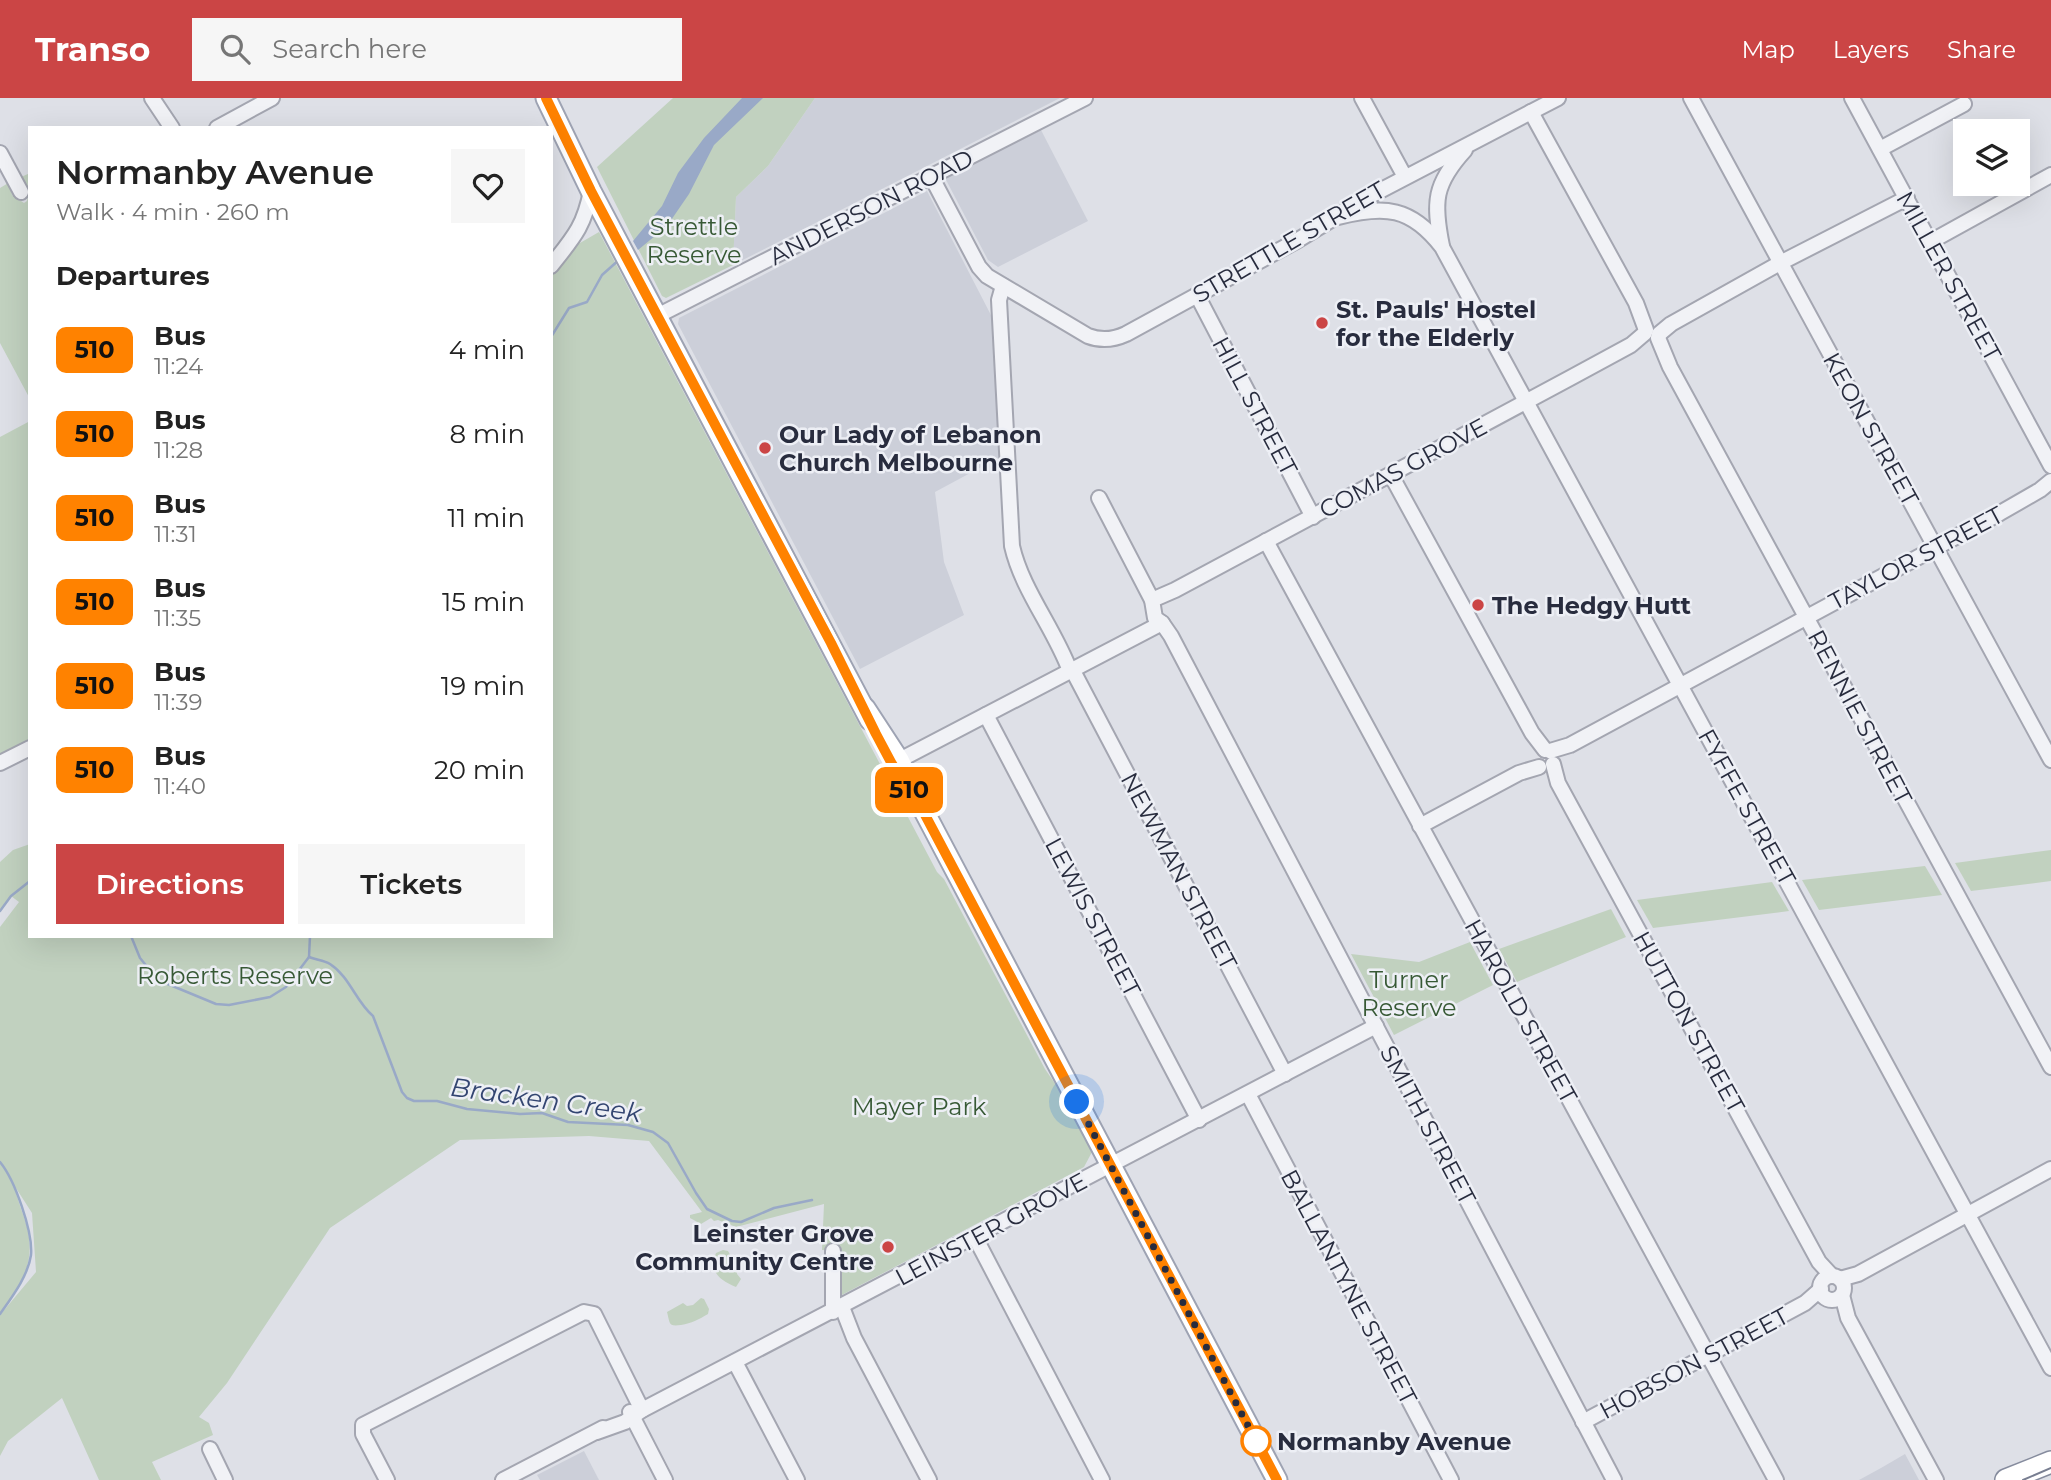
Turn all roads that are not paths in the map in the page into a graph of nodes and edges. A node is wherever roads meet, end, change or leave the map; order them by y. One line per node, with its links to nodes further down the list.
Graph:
1 (152, 98): 12 (street)
2 (162, 98): 13 (street)
3 (272, 98): 14 (street)
4 (546, 98): 22 (main road)
5 (1085, 98): 19 (street, ANDERSON ROAD)
6 (1362, 98): 20 (street)
7 (1558, 98): 11 (street, STRETTLE STREET)
8 (1691, 98): 29 (street, KEON STREET)
9 (1852, 98): 16 (street, MILLER STREET)
10 (1964, 104): 16 (street)
11 (1531, 112): 15 (street, STRETTLE STREET); 36 (street, RENNIE STREET)
12 (173, 126)
13 (173, 126)
14 (221, 126)
15 (1471, 142): 20 (street, STRETTLE STREET); 28 (street, FYFFE STREET)
16 (1880, 149): 23 (street, MILLER STREET)
17 (0, 153): 21 (street)
18 (2051, 175): 27 (street)
19 (931, 176): 31 (street); 34 (street, ANDERSON ROAD)
20 (1405, 177): 24 (street, STRETTLE STREET)
21 (21, 191)
22 (591, 191): 25 (street); 26 (main road)
23 (1907, 198): 27 (street, MILLER STREET); 29 (street, COMAS GROVE)
24 (1338, 217): 28 (street, FYFFE STREET); 32 (street, STRETTLE STREET)
25 (579, 231): 26 (street); 30 (street)
26 (612, 231): 34 (main road)
27 (1930, 242): 38 (street, MILLER STREET)
28 (1442, 247): 37 (street, FYFFE STREET)
29 (1780, 263): 36 (street, COMAS GROVE); 44 (street, KEON STREET)
30 (553, 264)
31 (1003, 286): 33 (street); 35 (street, NEWMAN STREET)
32 (1197, 295): 33 (street, STRETTLE STREET); 42 (street, HILL STREET)
33 (1020, 296): 35 (street)
34 (657, 316): 53 (main road)
35 (1002, 320): 47 (street, NEWMAN STREET)
36 (1652, 334): 37 (street, COMAS GROVE); 46 (street, RENNIE STREET)
37 (1527, 401): 39 (street, COMAS GROVE); 48 (street, FYFFE STREET)
38 (2049, 460)
39 (1391, 475): 42 (street, COMAS GROVE); 51 (street, HUTTON STREET)
40 (2047, 486): 44 (street, TAYLOR STREET)
41 (1099, 498): 45 (street, SMITH STREET)
42 (1313, 517): 43 (street, COMAS GROVE)
43 (1266, 541): 45 (street, COMAS GROVE); 55 (street, HAROLD STREET)
44 (1936, 548): 46 (street, TAYLOR STREET); 52 (street, KEON STREET)
45 (1158, 612): 47 (street, COMAS GROVE); 56 (street, SMITH STREET)
46 (1806, 617): 48 (street, TAYLOR STREET); 57 (street, RENNIE STREET)
47 (1071, 670): 49 (street, COMAS GROVE); 58 (street, NEWMAN STREET)
48 (1681, 685): 51 (street, TAYLOR STREET); 63 (street, FYFFE STREET)
49 (986, 715): 53 (street, COMAS GROVE); 60 (street, LEWIS STREET)
50 (28, 749): 54 (street)
51 (1545, 759): 55 (street, TAYLOR STREET); 66 (street, HUTTON STREET)
52 (2051, 760)
53 (896, 762): 61 (main road)
54 (0, 763)
55 (1420, 826): 68 (street, HAROLD STREET)
56 (1376, 1026): 58 (street, LEINSTER GROVE); 72 (street, SMITH STREET)
57 (2051, 1067)
58 (1285, 1074): 59 (street, LEINSTER GROVE)
59 (1248, 1094): 60 (street, LEINSTER GROVE); 84 (street, BALLANTYNE STREET)
60 (1199, 1120): 61 (street, LEINSTER GROVE)
61 (1110, 1166): 64 (street, LEINSTER GROVE); 83 (main road)
62 (2051, 1169): 63 (street, HOBSON STREET)
63 (1968, 1215): 66 (street, HOBSON STREET); 70 (street, FYFFE STREET)
64 (975, 1237): 67 (street, LEINSTER GROVE); 82 (street)
65 (833, 1251): 67 (street)
66 (1832, 1288): 68 (street, HOBSON STREET); 87 (street, HUTTON STREET)
67 (836, 1310): 69 (street, LEINSTER GROVE); 81 (street)
68 (1708, 1356): 72 (street, HOBSON STREET); 86 (street, HAROLD STREET)
69 (735, 1362): 71 (street, LEINSTER GROVE); 80 (street)
70 (2051, 1368)
71 (635, 1413): 75 (street, LEINSTER GROVE); 77 (street); 79 (street)
72 (1583, 1422): 85 (street, SMITH STREET)
73 (210, 1449): 76 (street)
74 (2051, 1462): 88 (highway)
75 (523, 1476): 78 (street, LEINSTER GROVE)
76 (225, 1480)
77 (387, 1480)
78 (503, 1480)
79 (665, 1480)
80 (797, 1480)
81 (929, 1480)
82 (1102, 1480)
83 (1277, 1480)
84 (1451, 1480)
85 (1614, 1480)
86 (1776, 1480)
87 (1936, 1480)
88 (2006, 1480)

